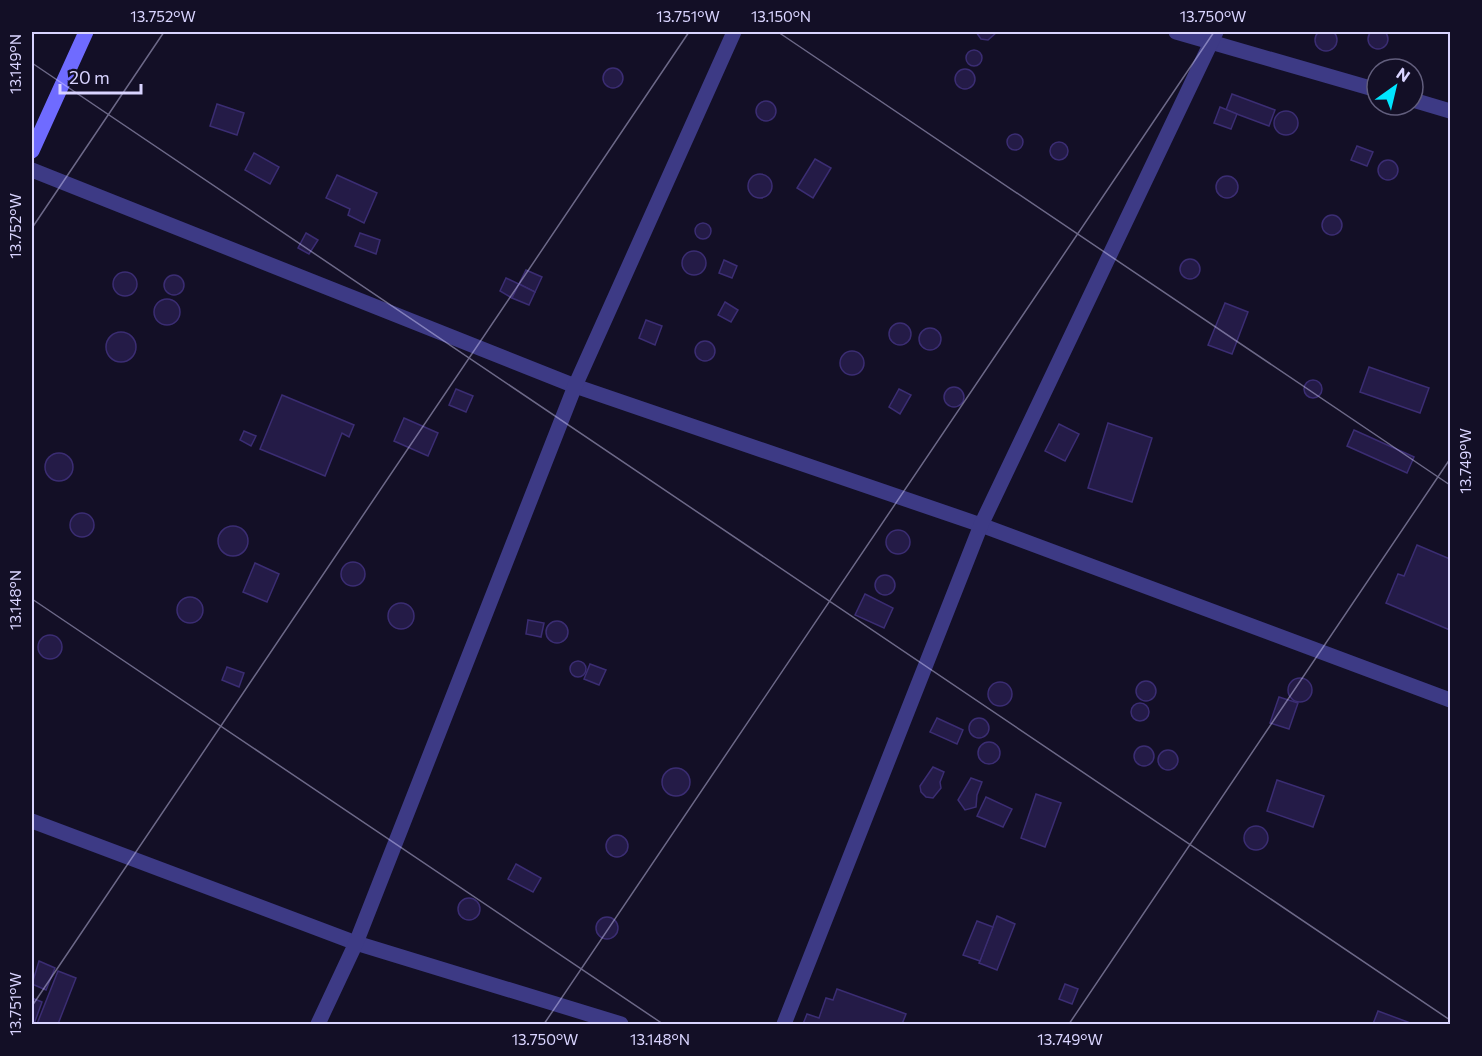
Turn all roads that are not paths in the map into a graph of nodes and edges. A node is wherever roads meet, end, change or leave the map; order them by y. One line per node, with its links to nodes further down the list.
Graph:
1 (86, 32): 8 (street)
2 (734, 32): 10 (street)
3 (1176, 32): 4 (street)
4 (1213, 37): 5 (street); 11 (street)
5 (1365, 86)
6 (1425, 104): 7 (street)
7 (1450, 111)
8 (32, 151)
9 (32, 170): 10 (street)
10 (575, 386): 11 (street); 14 (street)
11 (981, 525): 12 (street); 17 (street)
12 (1450, 700)
13 (32, 821): 14 (street)
14 (356, 943): 15 (street); 16 (street)
15 (318, 1024)
16 (621, 1024)
17 (784, 1024)

